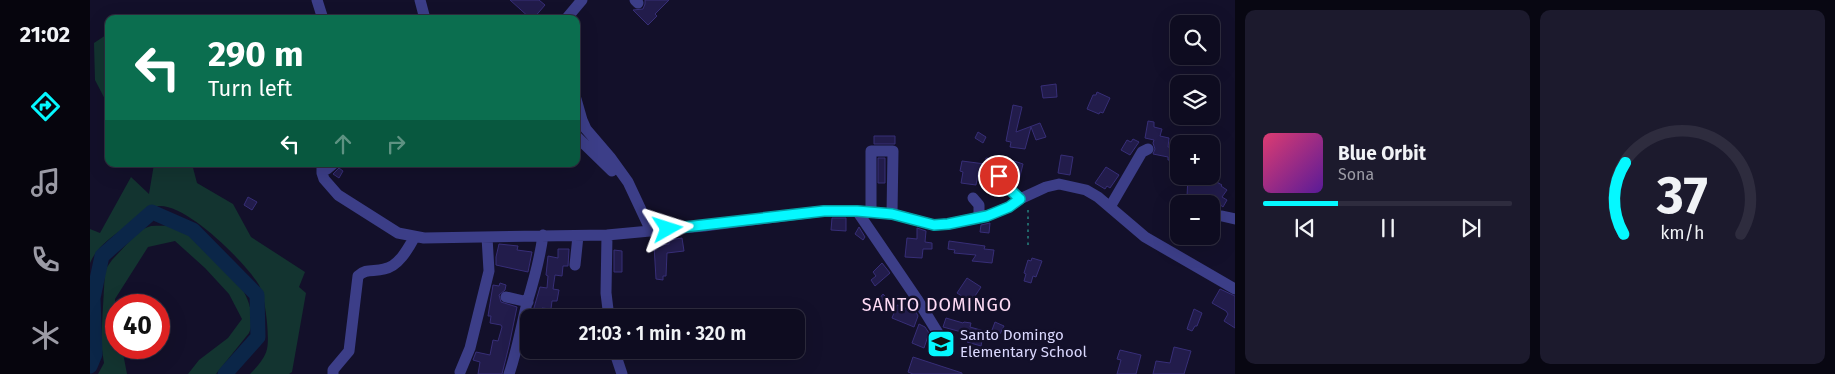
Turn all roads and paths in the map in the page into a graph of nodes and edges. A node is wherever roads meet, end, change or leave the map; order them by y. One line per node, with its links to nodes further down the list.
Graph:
1 (316, 0): 4 (street)
2 (420, 0): 5 (street)
3 (575, 2): 6 (street)
4 (322, 15)
5 (424, 15)
6 (568, 15)
7 (580, 113): 14 (street)
8 (580, 139): 14 (street)
9 (1148, 149): 17 (street)
10 (322, 167): 29 (street)
11 (999, 170): 15 (street)
12 (893, 186): 13 (street); 13 (street); 20 (street)
13 (871, 187): 19 (street)
14 (635, 197): 24 (street)
15 (1024, 197): 17 (street); 21 (street); 30 (path)
16 (973, 198): 21 (street)
17 (1110, 207): 32 (street)
18 (857, 211): 19 (street); 24 (street); 36 (street)
19 (871, 212): 20 (street)
20 (892, 214): 21 (street)
21 (979, 216)
22 (1222, 216): 23 (street)
23 (1235, 219)
24 (651, 231): 25 (street)
25 (607, 235): 27 (street); 35 (street)
26 (543, 236): 27 (street); 28 (street); 34 (street)
27 (578, 236): 31 (street)
28 (487, 237): 29 (street); 38 (street)
29 (414, 238): 39 (street)
30 (1028, 245)
31 (575, 265)
32 (1235, 289)
33 (506, 297): 34 (street)
34 (528, 302): 40 (street)
35 (608, 309)
36 (941, 338)
37 (617, 359): 41 (street)
38 (460, 372)
39 (333, 374)
40 (509, 374)
41 (622, 374)

